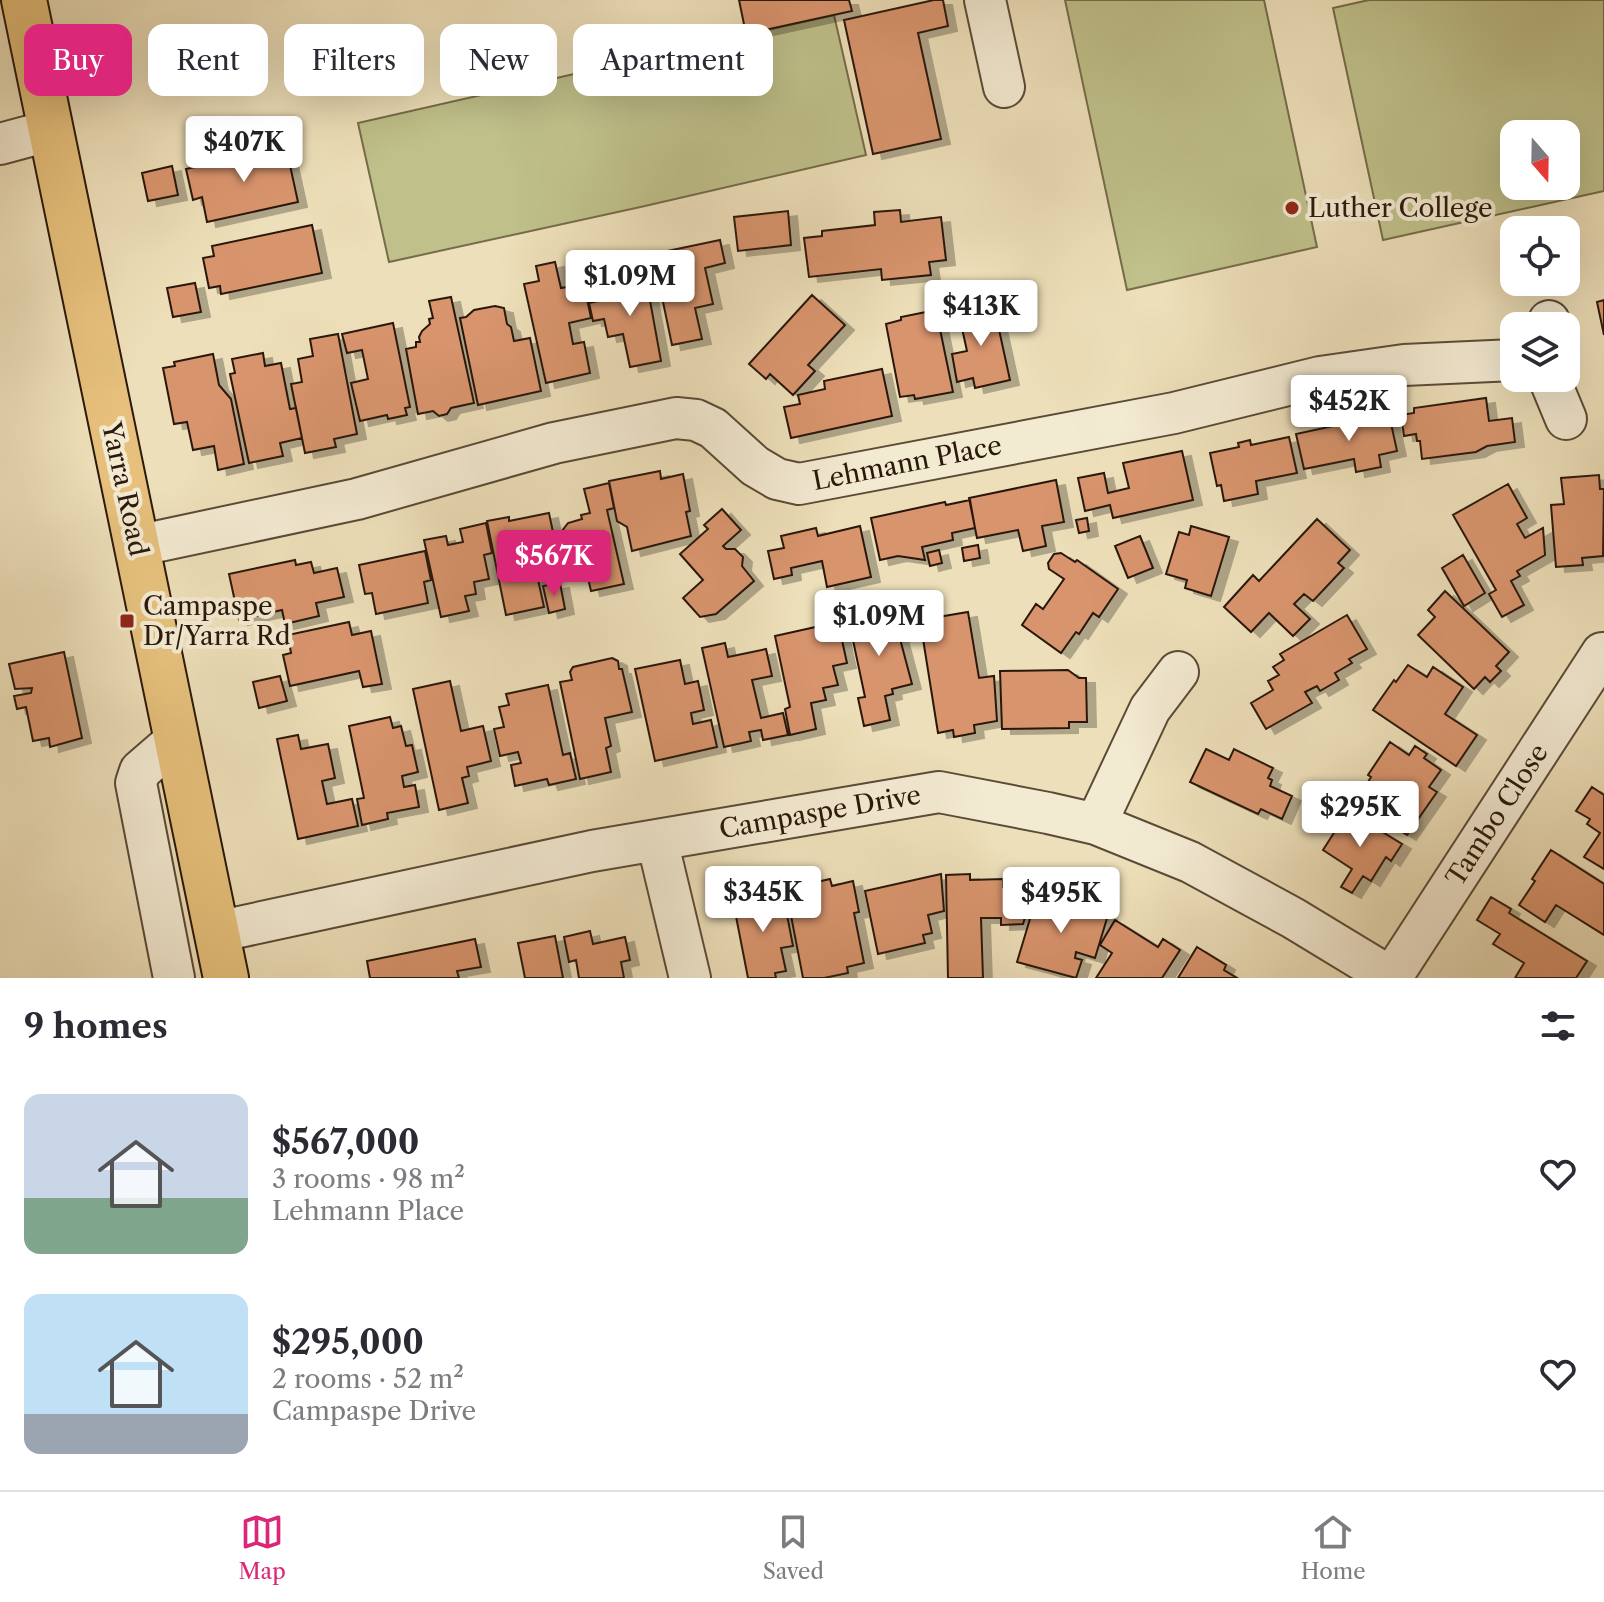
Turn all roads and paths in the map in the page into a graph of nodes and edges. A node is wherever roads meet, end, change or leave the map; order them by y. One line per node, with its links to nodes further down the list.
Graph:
1 (24, 0): 4 (main road, Yarra Road)
2 (985, 0): 3 (street)
3 (1004, 87)
4 (52, 130): 5 (street); 9 (main road, Yarra Road)
5 (0, 144)
6 (1500, 361): 9 (street, Lehmann Place)
7 (1555, 392): 8 (street)
8 (1566, 419)
9 (136, 546): 12 (main road, Yarra Road)
10 (1602, 653): 19 (street, Tambo Close)
11 (1178, 672): 13 (street)
12 (177, 739): 15 (main road, Yarra Road); 16 (street)
13 (1096, 824): 14 (street, Campaspe Drive); 19 (street, Campaspe Drive)
14 (657, 840): 15 (street, Campaspe Drive); 18 (street)
15 (216, 932): 17 (main road, Yarra Road)
16 (174, 978)
17 (226, 978)
18 (690, 978)
19 (1392, 978)

